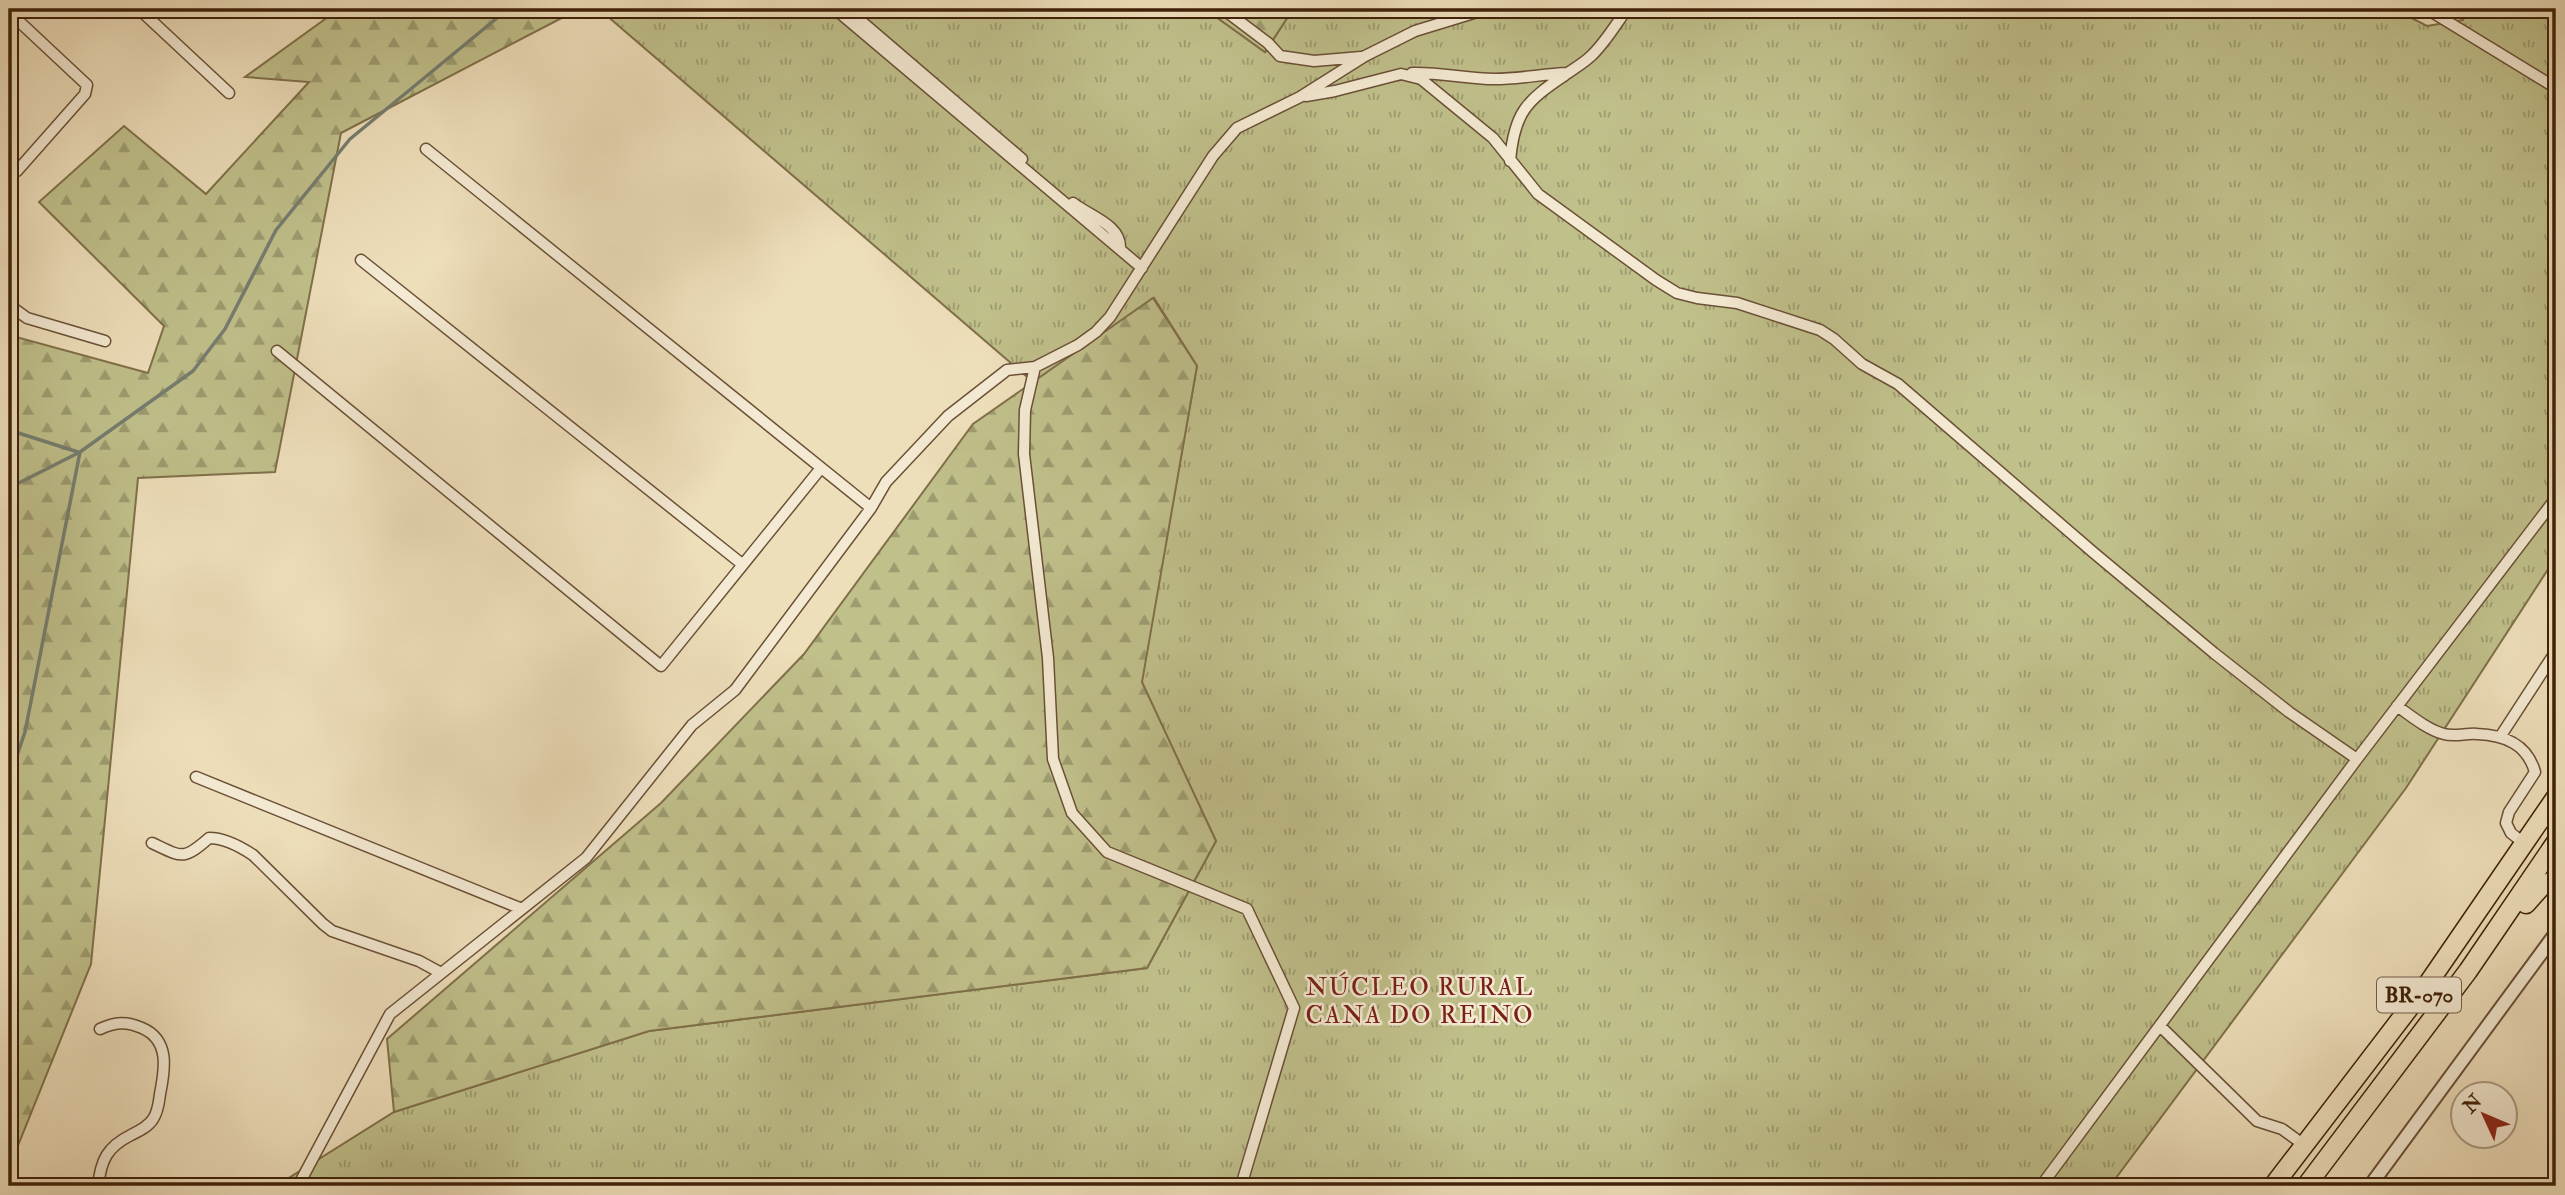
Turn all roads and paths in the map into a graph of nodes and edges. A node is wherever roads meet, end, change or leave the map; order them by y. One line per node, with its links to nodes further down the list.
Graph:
1 (139, 9): 13 (street)
2 (835, 9): 18 (street)
3 (847, 9): 18 (street)
4 (1223, 9): 9 (street)
5 (1487, 9): 9 (street)
6 (1628, 9): 10 (street)
7 (2427, 9): 12 (street)
8 (9, 12): 17 (street)
9 (1365, 56): 14 (street)
10 (1567, 73): 11 (street); 16 (street)
11 (1401, 74): 14 (street); 16 (street)
12 (2556, 88)
13 (229, 93)
14 (1300, 97): 20 (street)
15 (426, 149): 25 (street)
16 (1510, 161): 32 (street)
17 (17, 171)
18 (1120, 249): 20 (street)
19 (361, 260): 28 (street)
20 (1142, 268): 24 (street)
21 (9, 305): 22 (street)
22 (105, 341)
23 (277, 351): 28 (street)
24 (1035, 367): 27 (street); 50 (street)
25 (821, 468): 27 (street); 28 (street)
26 (2556, 498): 30 (street)
27 (871, 508): 41 (street)
28 (742, 565)
29 (2556, 651): 31 (street)
30 (2398, 706): 31 (street); 32 (street)
31 (2500, 737): 37 (street)
32 (2357, 759): 45 (street)
33 (196, 777): 41 (street)
34 (2556, 797): 37 (highway, BR-070)
35 (2556, 842): 43 (highway, BR-070)
36 (152, 843): 44 (street)
37 (2525, 844): 47 (highway, BR-070)
38 (2556, 879): 39 (highway)
39 (2536, 891): 40 (street); 43 (highway)
40 (2556, 891)
41 (522, 909): 44 (street)
42 (2556, 933): 54 (street)
43 (2468, 971): 53 (highway, BR-070)
44 (441, 974): 49 (street)
45 (2160, 1026): 47 (street); 51 (street)
46 (100, 1029): 48 (street)
47 (2305, 1145): 52 (highway, BR-070)
48 (99, 1186)
49 (298, 1186)
50 (1241, 1186)
51 (2040, 1186)
52 (2273, 1186)
53 (2305, 1186)
54 (2370, 1186)

